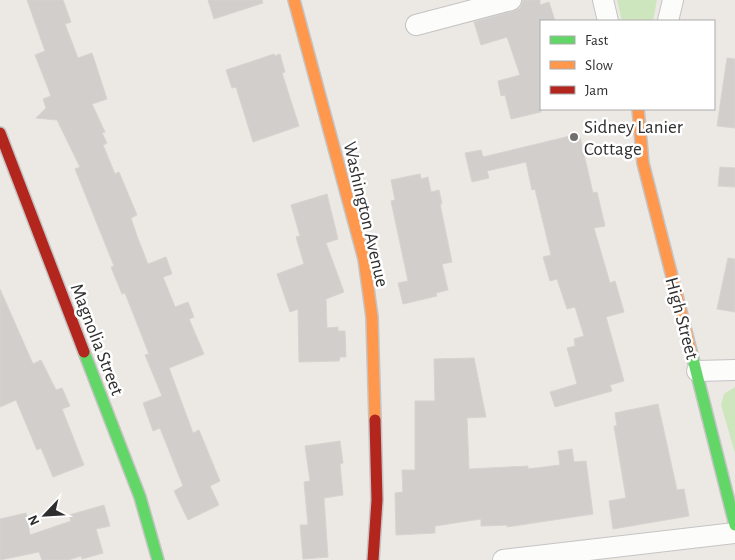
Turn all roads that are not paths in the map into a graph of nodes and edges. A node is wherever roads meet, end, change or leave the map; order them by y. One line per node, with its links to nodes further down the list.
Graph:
1 (294, 0): 15 (street, Washington Avenue)
2 (510, 0): 7 (street)
3 (603, 0): 5 (street)
4 (673, 0): 6 (street)
5 (608, 20)
6 (668, 20)
7 (416, 25)
8 (639, 110): 11 (street, High Street)
9 (0, 132): 14 (street, Magnolia Street)
10 (735, 370): 11 (street)
11 (697, 371): 12 (street, High Street)
12 (735, 525)
13 (735, 533): 16 (street)
14 (158, 560)
15 (373, 560)
16 (503, 560)

